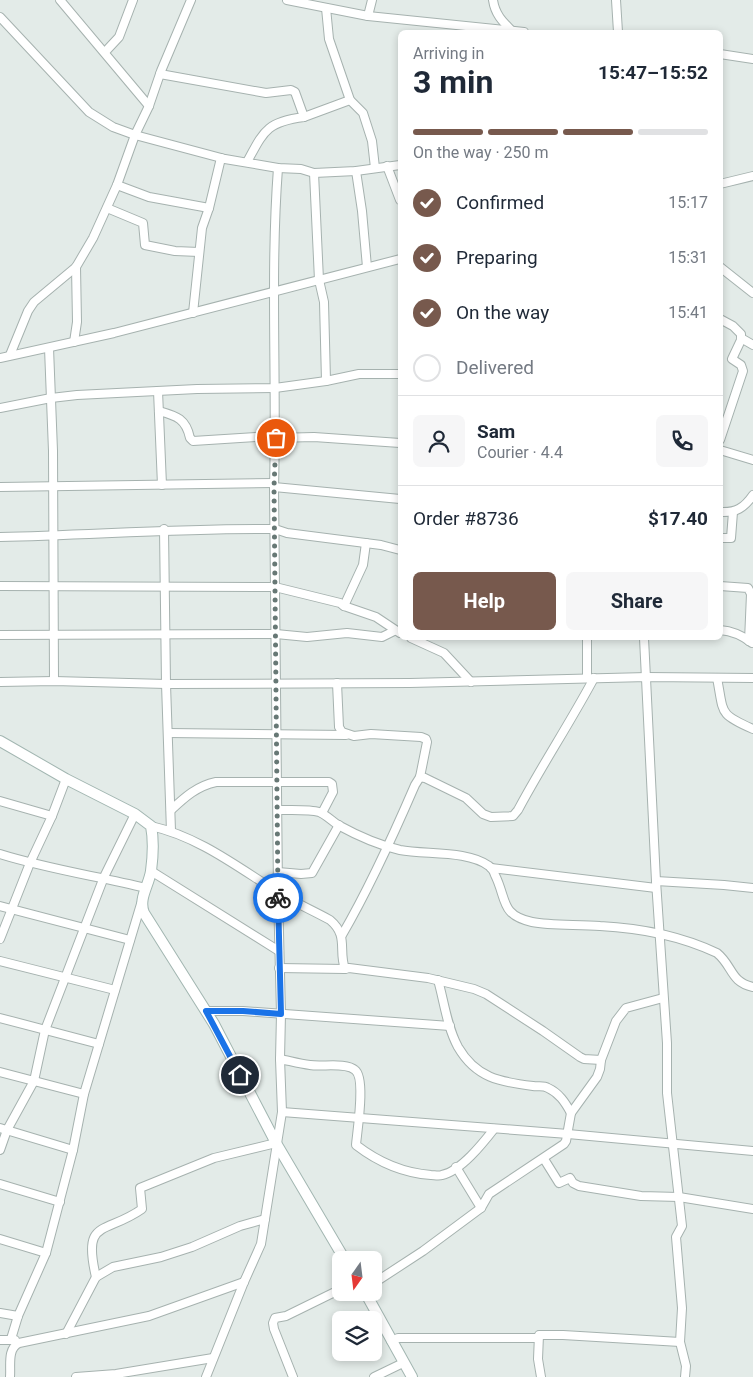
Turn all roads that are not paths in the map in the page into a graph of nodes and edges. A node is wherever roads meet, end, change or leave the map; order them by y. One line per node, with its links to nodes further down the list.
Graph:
1 (60, 0): 16 (street)
2 (133, 0): 16 (street)
3 (191, 0): 19 (street)
4 (287, 0): 8 (street)
5 (372, 0): 9 (street)
6 (493, 0): 14 (street)
7 (616, 0): 15 (street)
8 (326, 8): 9 (street); 20 (street)
9 (368, 16): 11 (street)
10 (0, 17): 23 (street)
11 (435, 23): 12 (street); 13 (street)
12 (436, 30)
13 (502, 30)
14 (511, 30)
15 (618, 30)
16 (105, 52): 21 (street)
17 (723, 54): 18 (street)
18 (753, 59)
19 (160, 74): 21 (street); 22 (street)
20 (350, 100): 22 (street); 29 (street)
21 (149, 106): 23 (street)
22 (304, 117): 25 (street)
23 (135, 135): 24 (street); 34 (street)
24 (221, 158): 25 (street); 37 (street)
25 (247, 162): 28 (street)
26 (398, 165): 27 (street)
27 (387, 166): 29 (street); 35 (street)
28 (278, 168): 31 (street); 44 (street)
29 (375, 168): 30 (street)
30 (356, 170): 31 (street); 41 (street)
31 (314, 173): 43 (street)
32 (753, 176): 33 (street)
33 (723, 183)
34 (117, 185): 36 (street); 37 (street)
35 (398, 195)
36 (107, 208): 38 (street); 40 (street)
37 (209, 208): 38 (street)
38 (198, 252): 46 (street)
39 (398, 259): 41 (street)
40 (76, 267): 49 (street); 52 (street)
41 (367, 267): 43 (street)
42 (723, 269): 45 (street)
43 (319, 280): 44 (street); 55 (street)
44 (274, 293): 46 (street); 56 (street)
45 (753, 293)
46 (193, 313): 49 (street)
47 (723, 321): 48 (street)
48 (741, 338): 50 (street); 61 (street)
49 (74, 342): 51 (street)
50 (753, 345)
51 (49, 348): 52 (street); 58 (street)
52 (10, 355): 53 (street)
53 (0, 358)
54 (398, 374): 55 (street)
55 (326, 381): 56 (street)
56 (275, 388): 57 (street); 62 (street)
57 (158, 391): 58 (street); 60 (street)
58 (51, 398): 59 (street); 69 (street)
59 (0, 408)
60 (159, 411): 62 (street); 66 (street)
61 (723, 431)
62 (276, 438): 63 (street); 67 (street)
63 (398, 443)
64 (723, 451): 65 (street)
65 (753, 460)
66 (162, 485): 67 (street); 69 (street)
67 (274, 485): 71 (street); 75 (street)
68 (0, 487): 69 (street)
69 (53, 487): 77 (street)
70 (753, 495): 73 (street)
71 (398, 499)
72 (723, 512): 73 (street)
73 (733, 512): 78 (street)
74 (164, 529): 75 (street); 77 (street); 82 (street)
75 (275, 529): 79 (street); 85 (street)
76 (0, 536): 77 (street)
77 (53, 536): 84 (street)
78 (723, 538)
79 (366, 543): 80 (street); 86 (street)
80 (398, 550)
81 (0, 586): 84 (street)
82 (165, 586): 84 (street); 85 (street); 90 (street)
83 (723, 586): 96 (street)
84 (53, 587): 89 (street)
85 (275, 587): 86 (street); 91 (street)
86 (344, 606): 88 (street)
87 (723, 630): 96 (street)
88 (397, 632): 91 (street)
89 (53, 634): 90 (street); 92 (street); 101 (street)
90 (165, 634): 91 (street); 106 (street)
91 (276, 634): 104 (street)
92 (0, 635)
93 (415, 640): 103 (street)
94 (587, 640): 98 (street)
95 (644, 640): 97 (street)
96 (751, 643)
97 (647, 677): 98 (street); 99 (street); 131 (street)
98 (591, 678): 103 (street); 112 (street)
99 (716, 678): 100 (street); 107 (street)
100 (753, 678)
101 (54, 681): 102 (street); 106 (street)
102 (0, 682)
103 (471, 682): 105 (street)
104 (276, 683): 105 (street); 106 (street); 109 (street)
105 (337, 683): 110 (street)
106 (166, 684): 108 (street)
107 (753, 729)
108 (168, 733): 109 (street); 116 (street)
109 (277, 734): 110 (street); 114 (street)
110 (347, 735): 112 (street)
111 (0, 741): 113 (street)
112 (420, 777): 124 (street)
113 (66, 779): 119 (street); 120 (street)
114 (278, 782): 116 (street); 117 (street); 118 (street)
115 (0, 801): 120 (street)
116 (171, 810): 123 (street)
117 (278, 810): 118 (street); 129 (street)
118 (322, 813): 121 (street)
119 (135, 814): 122 (street); 130 (street)
120 (52, 816): 126 (street)
121 (339, 825): 124 (street); 129 (street)
122 (151, 826): 123 (street); 128 (street)
123 (171, 831): 134 (street)
124 (388, 847): 127 (street); 139 (street)
125 (0, 854): 126 (street)
126 (30, 863): 130 (street); 136 (street)
127 (490, 868): 131 (street); 138 (street)
128 (151, 872): 132 (street); 142 (street); 151 (street)
129 (278, 872): 134 (street)
130 (104, 877): 132 (street); 137 (street)
131 (656, 884): 133 (street); 138 (street)
132 (146, 888): 141 (street)
133 (753, 888)
134 (278, 892): 139 (street); 142 (street)
135 (0, 906): 136 (street)
136 (12, 909): 137 (street); 140 (street)
137 (85, 928): 141 (street); 146 (street)
138 (660, 934): 148 (street); 150 (street)
139 (342, 935): 145 (street)
140 (0, 939)
141 (130, 940): 149 (street)
142 (279, 951): 144 (street)
143 (0, 961): 146 (street)
144 (279, 968): 145 (street); 152 (street)
145 (345, 969): 147 (street)
146 (66, 978): 149 (street); 155 (street)
147 (438, 980): 154 (street); 158 (street)
148 (753, 987)
149 (115, 990): 156 (street)
150 (662, 998): 158 (street); 169 (street)
151 (206, 1011): 152 (street); 168 (street)
152 (281, 1014): 154 (street); 157 (street)
153 (0, 1018): 155 (street)
154 (450, 1026): 163 (street)
155 (46, 1030): 156 (street); 160 (street)
156 (99, 1044): 161 (street)
157 (280, 1060): 162 (street); 164 (street)
158 (601, 1060): 163 (street)
159 (0, 1072): 160 (street)
160 (34, 1081): 161 (street); 166 (street)
161 (84, 1094): 171 (street)
162 (282, 1112): 164 (street); 168 (street)
163 (571, 1113): 167 (street)
164 (359, 1118): 165 (street); 174 (street)
165 (494, 1128): 167 (street); 174 (street)
166 (4, 1129): 170 (street); 171 (street)
167 (568, 1134): 169 (street); 173 (street)
168 (276, 1143): 180 (street); 182 (street); 184 (street)
169 (673, 1144): 172 (street); 176 (street)
170 (0, 1150)
171 (73, 1150): 177 (street)
172 (753, 1151)
173 (544, 1159): 176 (street); 178 (street)
174 (456, 1167): 178 (street)
175 (0, 1184): 177 (street)
176 (679, 1197): 179 (street); 197 (street)
177 (60, 1202): 183 (street)
178 (481, 1208): 185 (street)
179 (753, 1208)
180 (265, 1219): 184 (street); 186 (street)
181 (0, 1239): 183 (street)
182 (340, 1251)
183 (46, 1253): 190 (street)
184 (96, 1277): 191 (street)
185 (382, 1278)
186 (244, 1282): 191 (street); 198 (street)
187 (332, 1293): 203 (street)
188 (369, 1301): 196 (street)
189 (0, 1312): 190 (street)
190 (18, 1316): 194 (street)
191 (66, 1334): 195 (street)
192 (538, 1338): 196 (street); 197 (street); 206 (street)
193 (0, 1340): 194 (street)
194 (11, 1340): 195 (street)
195 (30, 1341): 200 (street)
196 (391, 1341): 199 (street)
197 (680, 1342): 207 (street)
198 (213, 1358): 201 (street); 202 (street)
199 (403, 1364): 204 (street); 205 (street)
200 (10, 1377)
201 (76, 1377)
202 (206, 1377)
203 (293, 1377)
204 (374, 1377)
205 (412, 1377)
206 (541, 1377)
207 (685, 1377)

